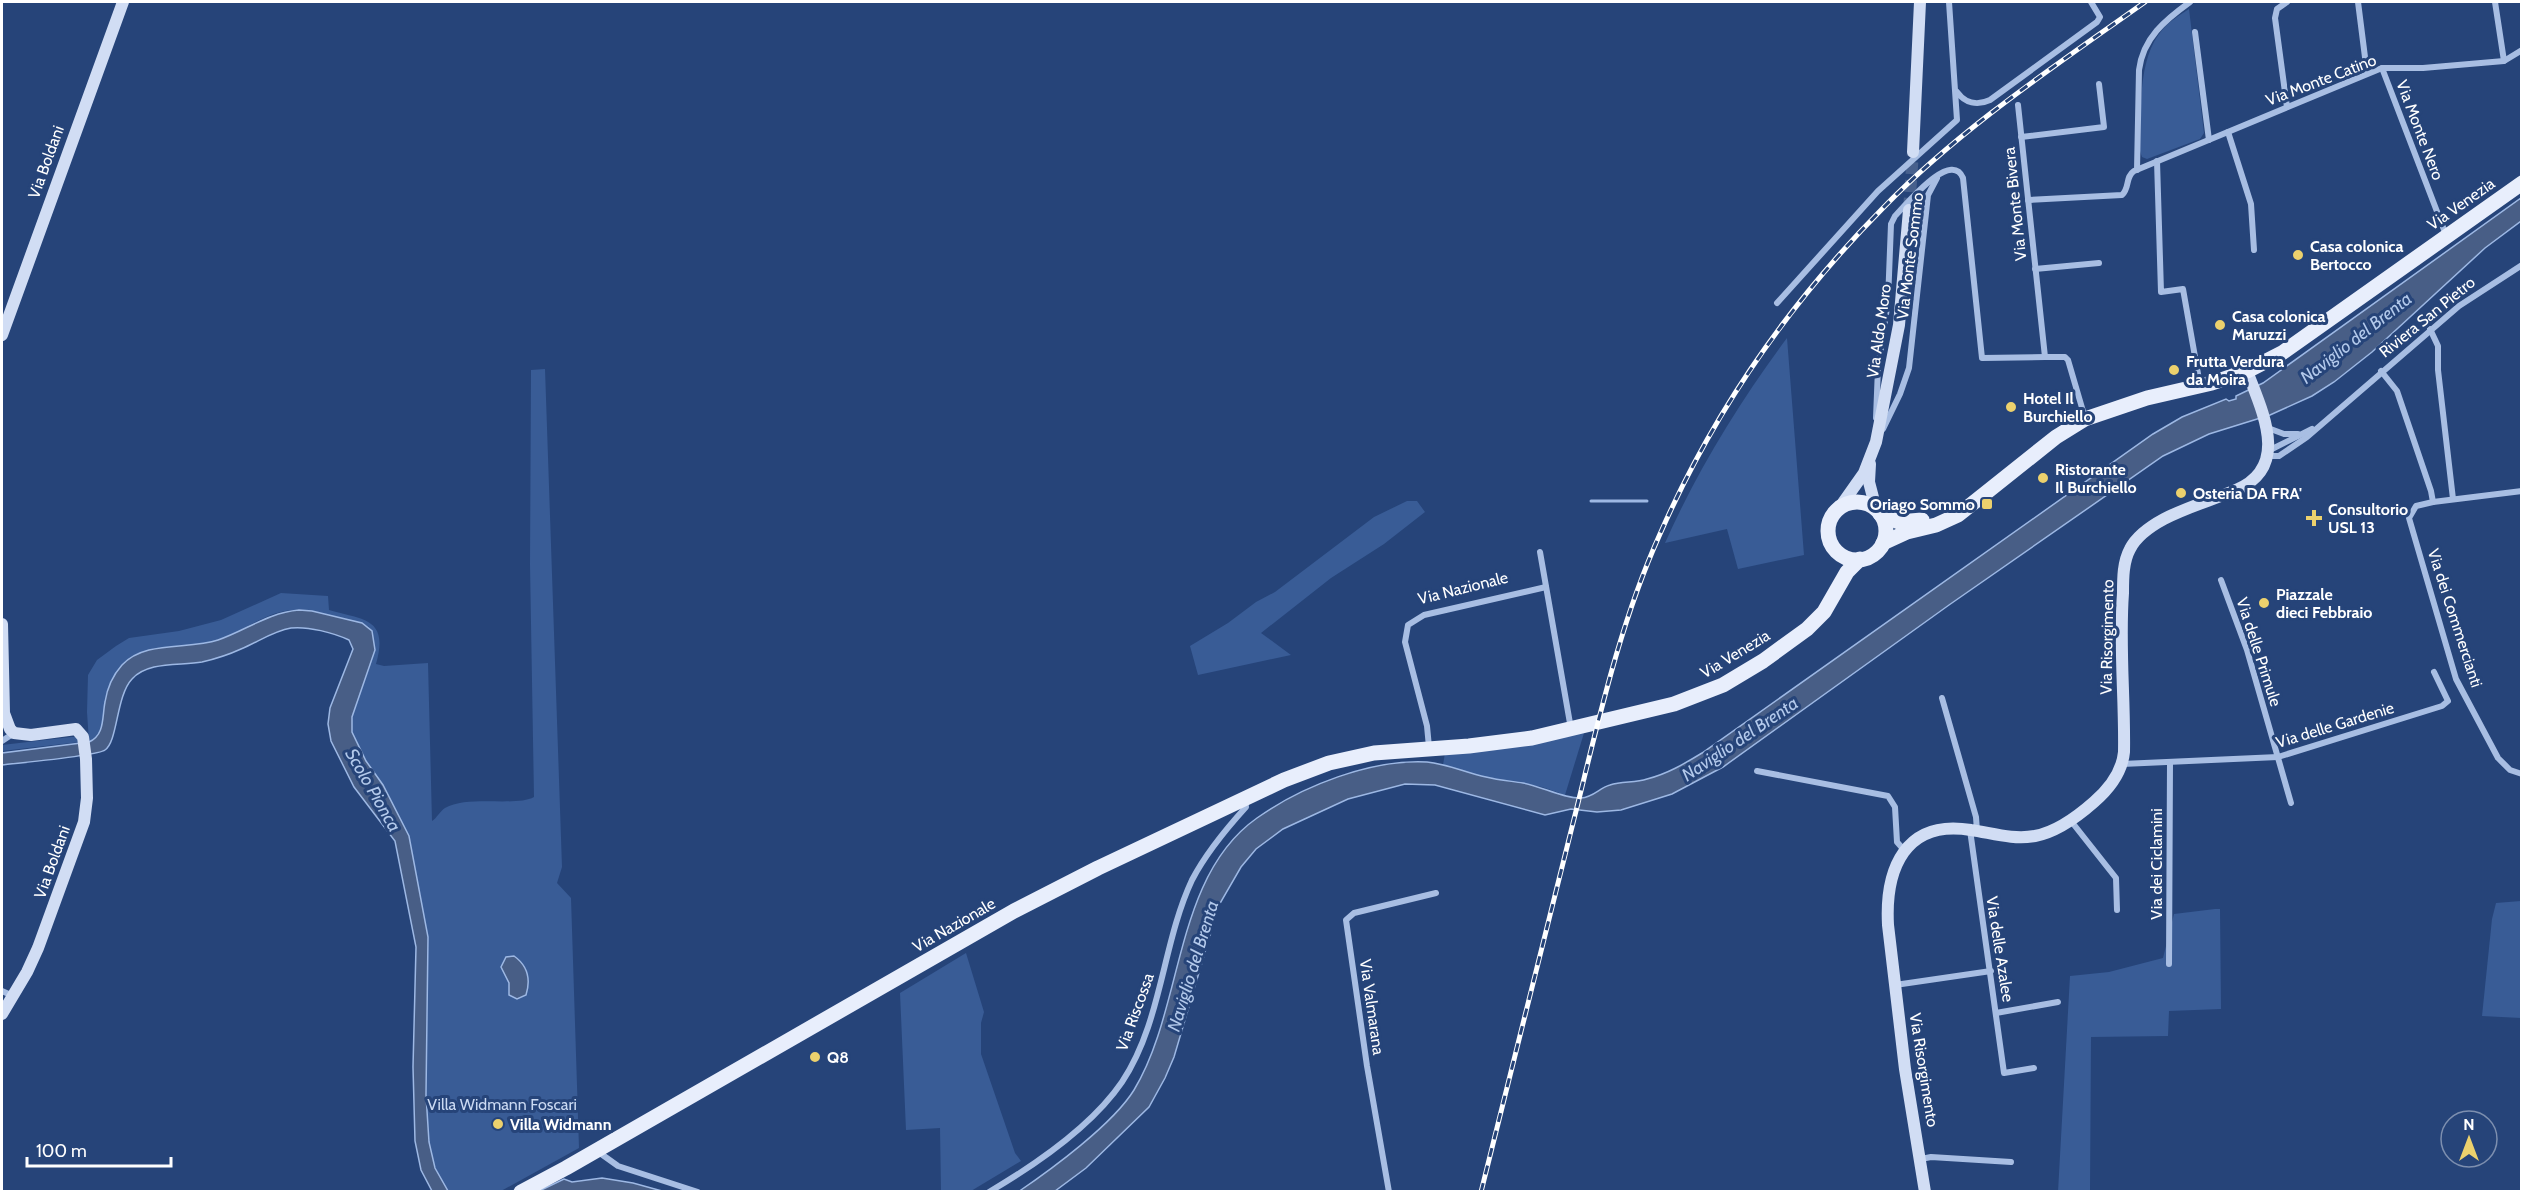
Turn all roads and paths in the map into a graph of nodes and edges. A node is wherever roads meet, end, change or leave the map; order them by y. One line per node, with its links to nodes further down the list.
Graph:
1 (123, 2): 35 (street, Via Boldani)
2 (1920, 2): 21 (street)
3 (1949, 2): 15 (street, Via Monte Sommo)
4 (2091, 2): 15 (street)
5 (2190, 2): 24 (street)
6 (2287, 2): 17 (street)
7 (2358, 2): 13 (street)
8 (2495, 2): 11 (street)
9 (2195, 32): 20 (street)
10 (2522, 50): 11 (street, Via Monte Catino)
11 (2504, 62): 12 (street, Via Monte Catino)
12 (2382, 68): 13 (street, Via Monte Catino); 28 (street, Via Monte Nero)
13 (2367, 74): 17 (street, Via Monte Catino)
14 (2099, 84): 19 (street, Via Monte Bivera)
15 (1957, 92): 33 (street, Via Monte Sommo)
16 (2018, 105): 19 (street, Via Monte Bivera)
17 (2287, 107): 18 (street, Via Monte Catino)
18 (2228, 132): 20 (street, Via Monte Catino); 29 (street)
19 (2021, 137): 26 (street, Via Monte Bivera)
20 (2209, 140): 22 (street, Via Monte Catino)
21 (1913, 152)
22 (2157, 161): 24 (street, Via Monte Catino); 39 (street)
23 (1946, 170): 36 (street); 43 (street, Via Monte Sommo); 43 (street, Via Monte Sommo)
24 (2137, 170): 26 (street)
25 (2522, 183): 28 (main road, Via Venezia)
26 (2028, 200): 32 (street, Via Monte Bivera)
27 (1909, 210): 43 (street, Via Aldo Moro)
28 (2446, 236): 38 (main road, Via Venezia)
29 (2254, 250)
30 (2099, 263): 32 (street, Via Monte Bivera)
31 (2522, 265): 34 (street, Riviera San Pietro)
32 (2035, 268): 36 (street, Via Monte Bivera)
33 (1777, 303)
34 (2430, 330): 37 (street, Riviera San Pietro); 47 (street)
35 (2, 335)
36 (2045, 357): 40 (street)
37 (2381, 371): 42 (street, Riviera San Pietro); 48 (street)
38 (2249, 377): 39 (main road, Via Venezia); 41 (street)
39 (2200, 386): 40 (main road, Via Venezia)
40 (2085, 419): 46 (main road, Via Venezia)
41 (2266, 425): 42 (street); 44 (street)
42 (2315, 428): 44 (street, Riviera San Pietro)
43 (1874, 448): 49 (street, Via Aldo Moro); 50 (street, Via Aldo Moro)
44 (2268, 454): 68 (street, Via Risorgimento)
45 (2522, 492): 47 (street, Via dei Commercianti)
46 (1986, 493): 50 (main road, Via Venezia); 51 (main road, Via Venezia)
47 (2453, 499): 48 (street, Via dei Commercianti)
48 (2433, 502): 70 (street, Via dei Commercianti)
49 (1840, 507): 50 (main road); 52 (main road)
50 (1878, 512): 51 (main road)
51 (1883, 543): 54 (main road)
52 (1835, 549): 54 (main road); 57 (main road, Via Venezia)
53 (1540, 552): 56 (street)
54 (1860, 559): 57 (main road, Via Venezia)
55 (2221, 580): 66 (street, Via delle Primule)
56 (1546, 587): 62 (street); 65 (street, Via Nazionale)
57 (1834, 592): 61 (main road, Via Venezia)
58 (2, 624): 63 (street)
59 (2434, 672): 66 (street, Via delle Gardenie)
60 (1942, 698): 74 (street)
61 (1597, 723): 62 (main road, Via Nazionale)
62 (1571, 729): 65 (main road, Via Nazionale)
63 (14, 733): 64 (street); 81 (street, Via Boldani)
64 (2, 741)
65 (1429, 747): 71 (main road, Via Nazionale)
66 (2278, 757): 67 (street, Via delle Gardenie); 72 (street, Via delle Primule)
67 (2170, 763): 68 (street, Via delle Gardenie); 78 (street, Via dei Ciclamini)
68 (2122, 764): 73 (street, Via Risorgimento)
69 (1757, 771): 75 (street)
70 (2522, 774)
71 (1245, 800): 86 (main road, Via Nazionale); 91 (street, Via Riscossa)
72 (2291, 803)
73 (2071, 820): 74 (street, Via Risorgimento); 77 (street)
74 (1973, 830): 75 (street, Via Risorgimento); 79 (street, Via delle Azalee)
75 (1905, 850): 80 (street, Via Risorgimento)
76 (1436, 893): 92 (street, Via Valmarana)
77 (2117, 910)
78 (2169, 964)
79 (1990, 971): 80 (street); 83 (street, Via delle Azalee)
80 (1895, 984): 87 (street, Via Risorgimento)
81 (8, 994): 84 (street, Via Boldani)
82 (2058, 1002): 83 (street)
83 (1996, 1013): 85 (street, Via delle Azalee)
84 (2, 1014)
85 (2034, 1068)
86 (597, 1151): 89 (main road, Via Nazionale); 90 (street)
87 (1921, 1159): 88 (street); 93 (street, Via Risorgimento)
88 (2011, 1162)
89 (521, 1191)
90 (698, 1191)
91 (989, 1191)
92 (1389, 1191)
93 (1925, 1191)

